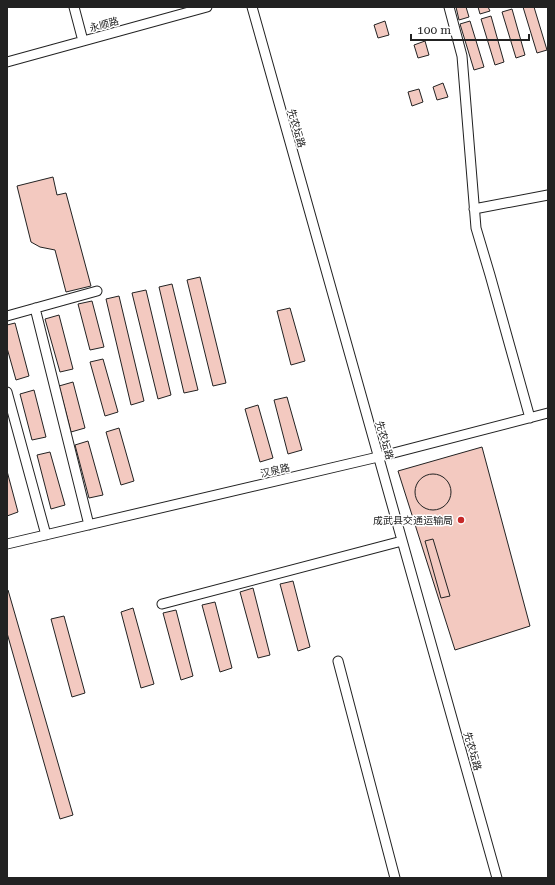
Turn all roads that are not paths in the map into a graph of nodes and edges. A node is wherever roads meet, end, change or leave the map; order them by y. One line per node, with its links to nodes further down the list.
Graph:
1 (74, 7): 5 (street)
2 (206, 7): 5 (street, 永顺路)
3 (252, 7): 15 (street, 先农坛路)
4 (449, 7): 8 (street)
5 (83, 41): 6 (street, 永顺路)
6 (7, 62)
7 (548, 195): 8 (street)
8 (474, 209): 14 (street)
9 (97, 291): 10 (street)
10 (35, 308): 11 (street); 16 (street)
11 (7, 316)
12 (7, 392): 17 (street)
13 (548, 413): 14 (street, 汉泉路)
14 (530, 418): 15 (street, 汉泉路)
15 (378, 457): 16 (street, 汉泉路); 18 (street, 先农坛路)
16 (89, 525): 17 (street, 汉泉路)
17 (46, 535): 19 (street, 汉泉路)
18 (402, 541): 20 (street); 23 (street, 先农坛路)
19 (7, 544)
20 (162, 604)
21 (338, 661): 22 (street)
22 (395, 878)
23 (497, 878)

